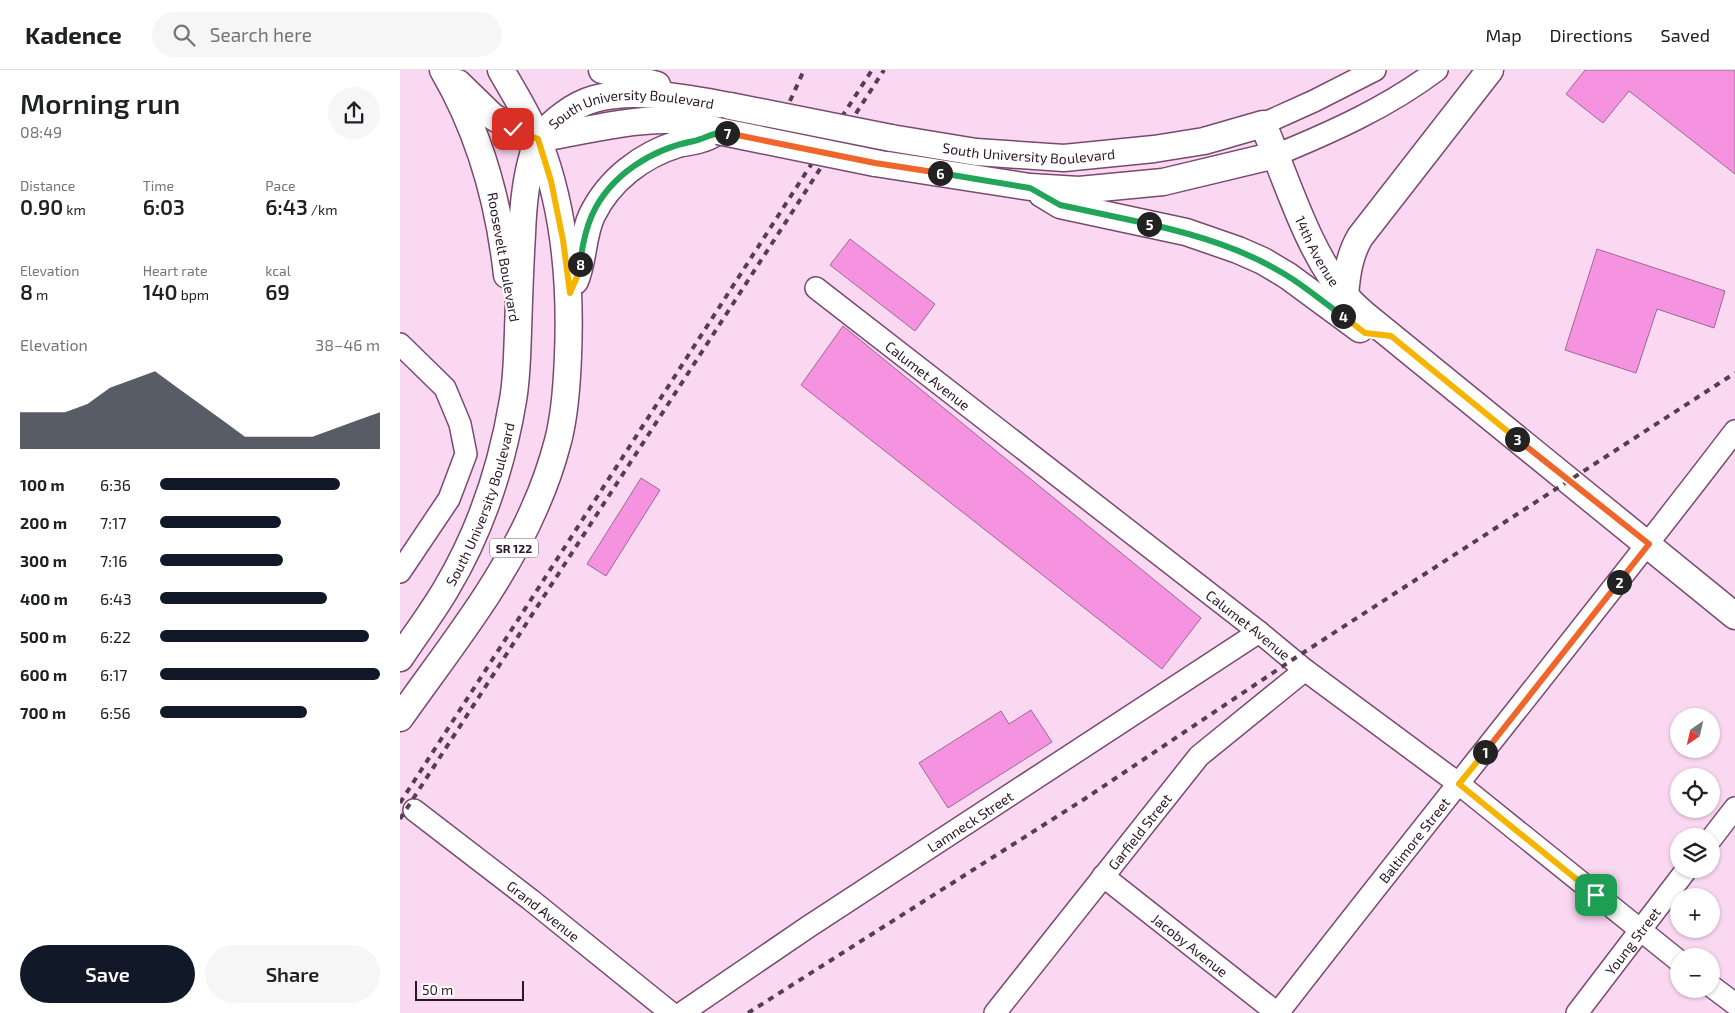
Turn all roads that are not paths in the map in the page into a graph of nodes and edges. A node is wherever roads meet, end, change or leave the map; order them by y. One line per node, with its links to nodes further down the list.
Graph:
1 (501, 70): 10 (main road, SR 122)
2 (602, 70): 7 (main road)
3 (1375, 70): 8 (street, South University Boulevard)
4 (1437, 70): 11 (street, South University Boulevard)
5 (1490, 70): 15 (main road)
6 (443, 71): 10 (main road); 16 (main road, Roosevelt Boulevard / SR 122)
7 (679, 97): 8 (main road, South University Boulevard, bridge); 10 (main road, South University Boulevard)
8 (1263, 124): 11 (main road, 14th Avenue)
9 (718, 132): 10 (main road, South University Boulevard); 12 (main road, South University Boulevard, bridge); 14 (main road)
10 (538, 139): 14 (main road, SR 122); 16 (main road)
11 (1276, 154): 12 (main road, South University Boulevard); 15 (main road, 14th Avenue)
12 (1030, 188): 17 (main road)
13 (816, 288): 23 (street, Calumet Avenue)
14 (570, 293): 26 (main road, SR 122)
15 (1345, 296): 17 (main road, 14th Avenue)
16 (518, 335): 24 (main road, South University Boulevard / SR 122)
17 (1391, 336): 20 (main road, 14th Avenue)
18 (400, 344): 21 (street)
19 (1735, 431): 20 (street, Baltimore Street)
20 (1649, 544): 22 (main road, 14th Avenue); 27 (street, Baltimore Street)
21 (400, 572)
22 (1735, 616)
23 (1259, 632): 25 (street, Calumet Avenue); 38 (street, Lamneck Street)
24 (400, 658)
25 (1304, 670): 27 (street, Calumet Avenue); 31 (street, Garfield Street)
26 (400, 718)
27 (1459, 784): 33 (street, Calumet Avenue); 40 (street, Baltimore Street)
28 (1735, 808): 30 (street)
29 (414, 810): 37 (street, Grand Avenue)
30 (1719, 828)
31 (1103, 876): 39 (street, Garfield Street); 40 (street, Jacoby Avenue)
32 (1680, 878): 33 (street, Young Street)
33 (1639, 930): 34 (street, Calumet Avenue); 41 (street, Young Street)
34 (1670, 954)
35 (1720, 993): 36 (street)
36 (1735, 1004)
37 (671, 1013)
38 (682, 1013)
39 (994, 1013)
40 (1278, 1013)
41 (1577, 1013)

